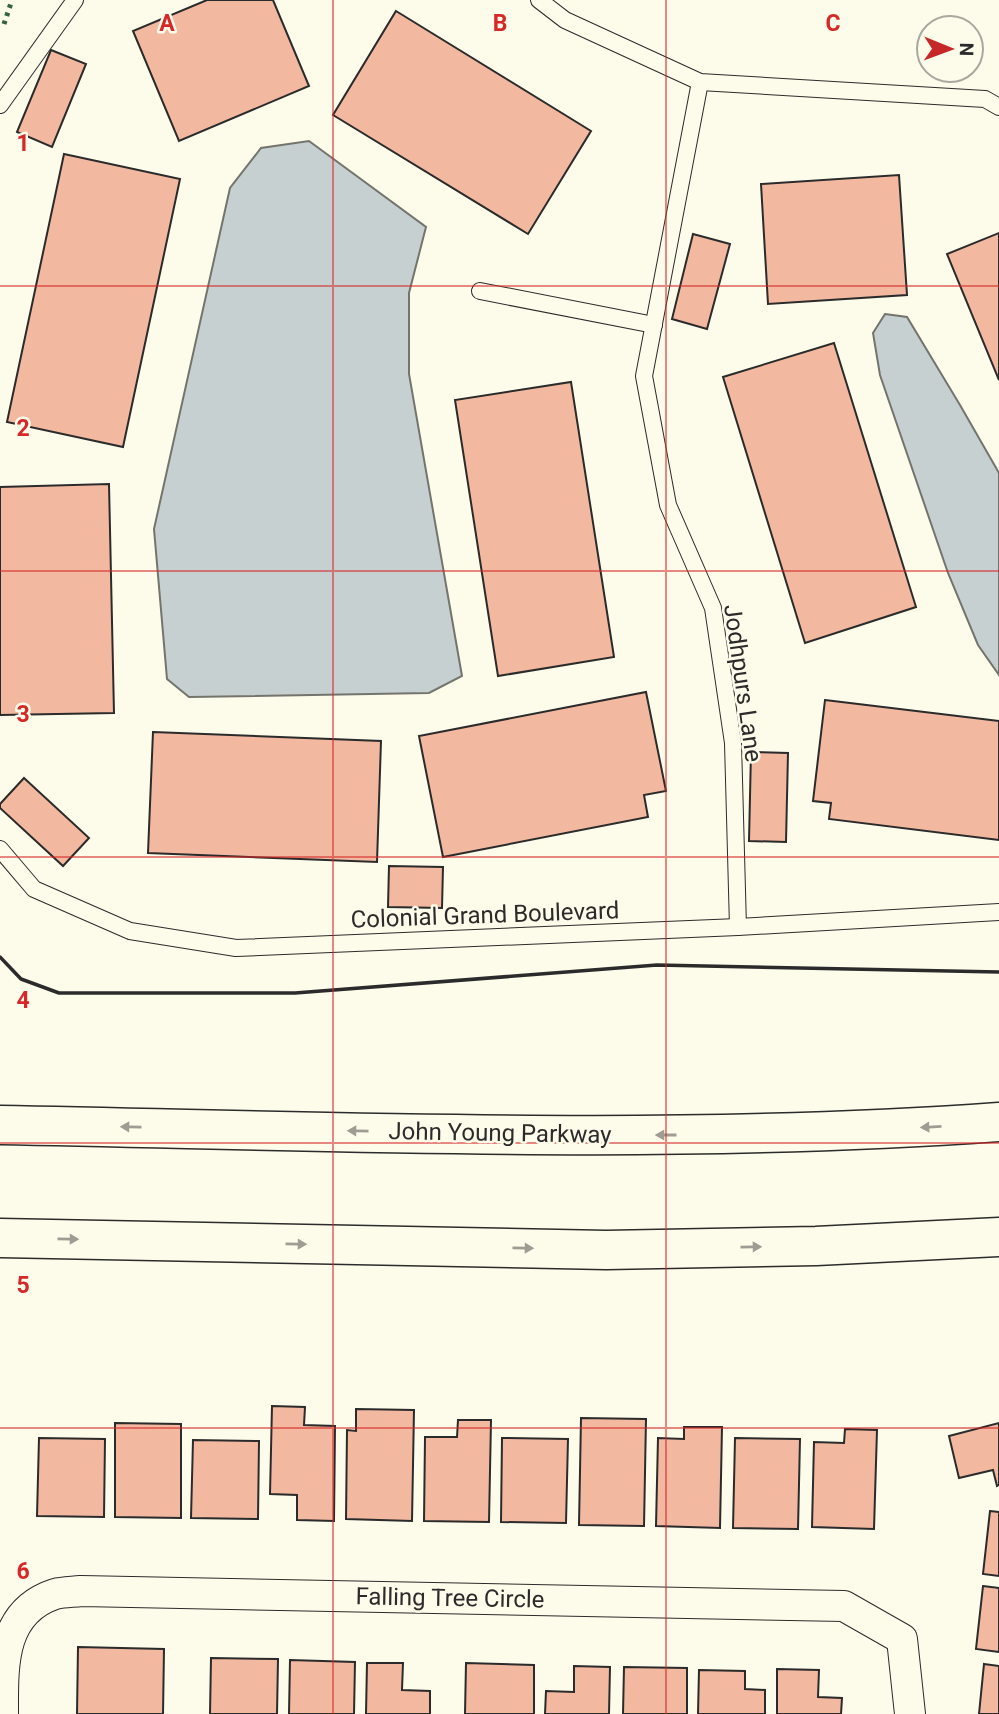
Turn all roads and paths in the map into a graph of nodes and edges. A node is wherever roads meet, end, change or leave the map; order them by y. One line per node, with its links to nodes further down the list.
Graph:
1 (75, 0): 4 (lane)
2 (539, 0): 3 (lane)
3 (700, 82): 5 (lane); 7 (lane, Jodhpurs Lane)
4 (0, 105)
5 (999, 107)
6 (480, 291): 7 (lane)
7 (654, 324): 10 (lane, Jodhpurs Lane)
8 (0, 849): 10 (lane, Colonial Grand Boulevard)
9 (999, 912): 10 (lane, Colonial Grand Boulevard)
10 (738, 927)
11 (999, 1122): 12 (highway, John Young Parkway, one-way to 12)
12 (0, 1125)
13 (999, 1237): 14 (highway, one-way to 13)
14 (0, 1238)
15 (3, 1714): 16 (street, Falling Tree Circle)
16 (909, 1714)

